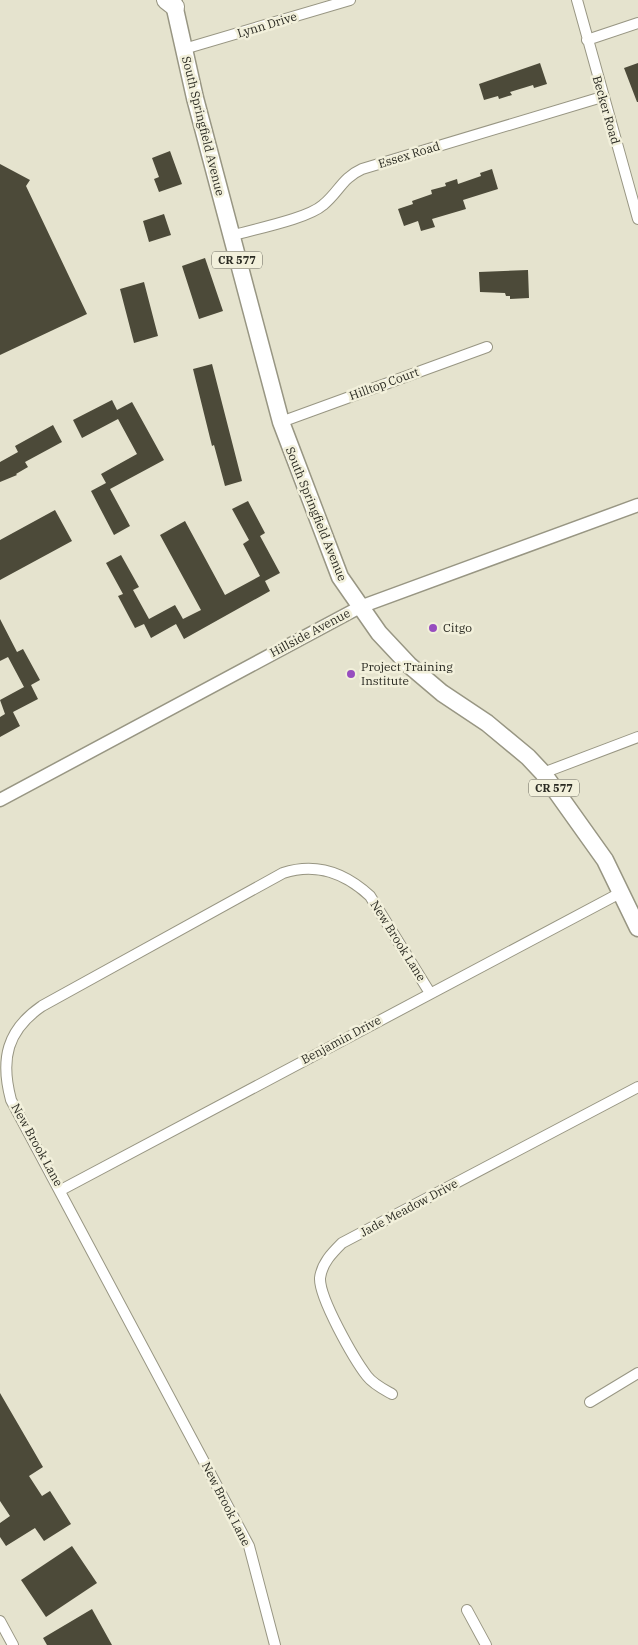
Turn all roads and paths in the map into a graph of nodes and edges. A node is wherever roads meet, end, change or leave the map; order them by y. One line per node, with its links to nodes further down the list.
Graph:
1 (350, 0): 6 (street, Lynn Drive)
2 (577, 0): 5 (street, Becker Road)
3 (171, 2): 6 (main road, South Springfield Avenue / CR 577)
4 (638, 23): 5 (street)
5 (587, 40): 7 (street, Becker Road)
6 (184, 49): 9 (main road, South Springfield Avenue / CR 577)
7 (602, 97): 8 (street, Becker Road); 9 (street, Essex Road)
8 (638, 219)
9 (231, 236): 11 (main road, South Springfield Avenue / CR 577)
10 (487, 347): 11 (street, Hilltop Court)
11 (281, 422): 13 (main road, South Springfield Avenue / CR 577)
12 (638, 505): 13 (street, Hillside Avenue)
13 (360, 607): 15 (main road, South Springfield Avenue / CR 577); 16 (street, Hillside Avenue)
14 (638, 737): 15 (street)
15 (542, 773): 17 (main road, South Springfield Avenue / CR 577)
16 (0, 800)
17 (622, 892): 18 (main road, South Springfield Avenue / CR 577); 19 (street, Benjamin Drive)
18 (638, 928)
19 (430, 993): 21 (street, Benjamin Drive); 21 (street, New Brook Lane)
20 (638, 1086): 23 (street, Jade Meadow Drive)
21 (61, 1190): 28 (street, New Brook Lane)
22 (638, 1373): 24 (street)
23 (392, 1394)
24 (590, 1402)
25 (467, 1610): 29 (street)
26 (0, 1621): 27 (street)
27 (13, 1645)
28 (275, 1645)
29 (486, 1645)

